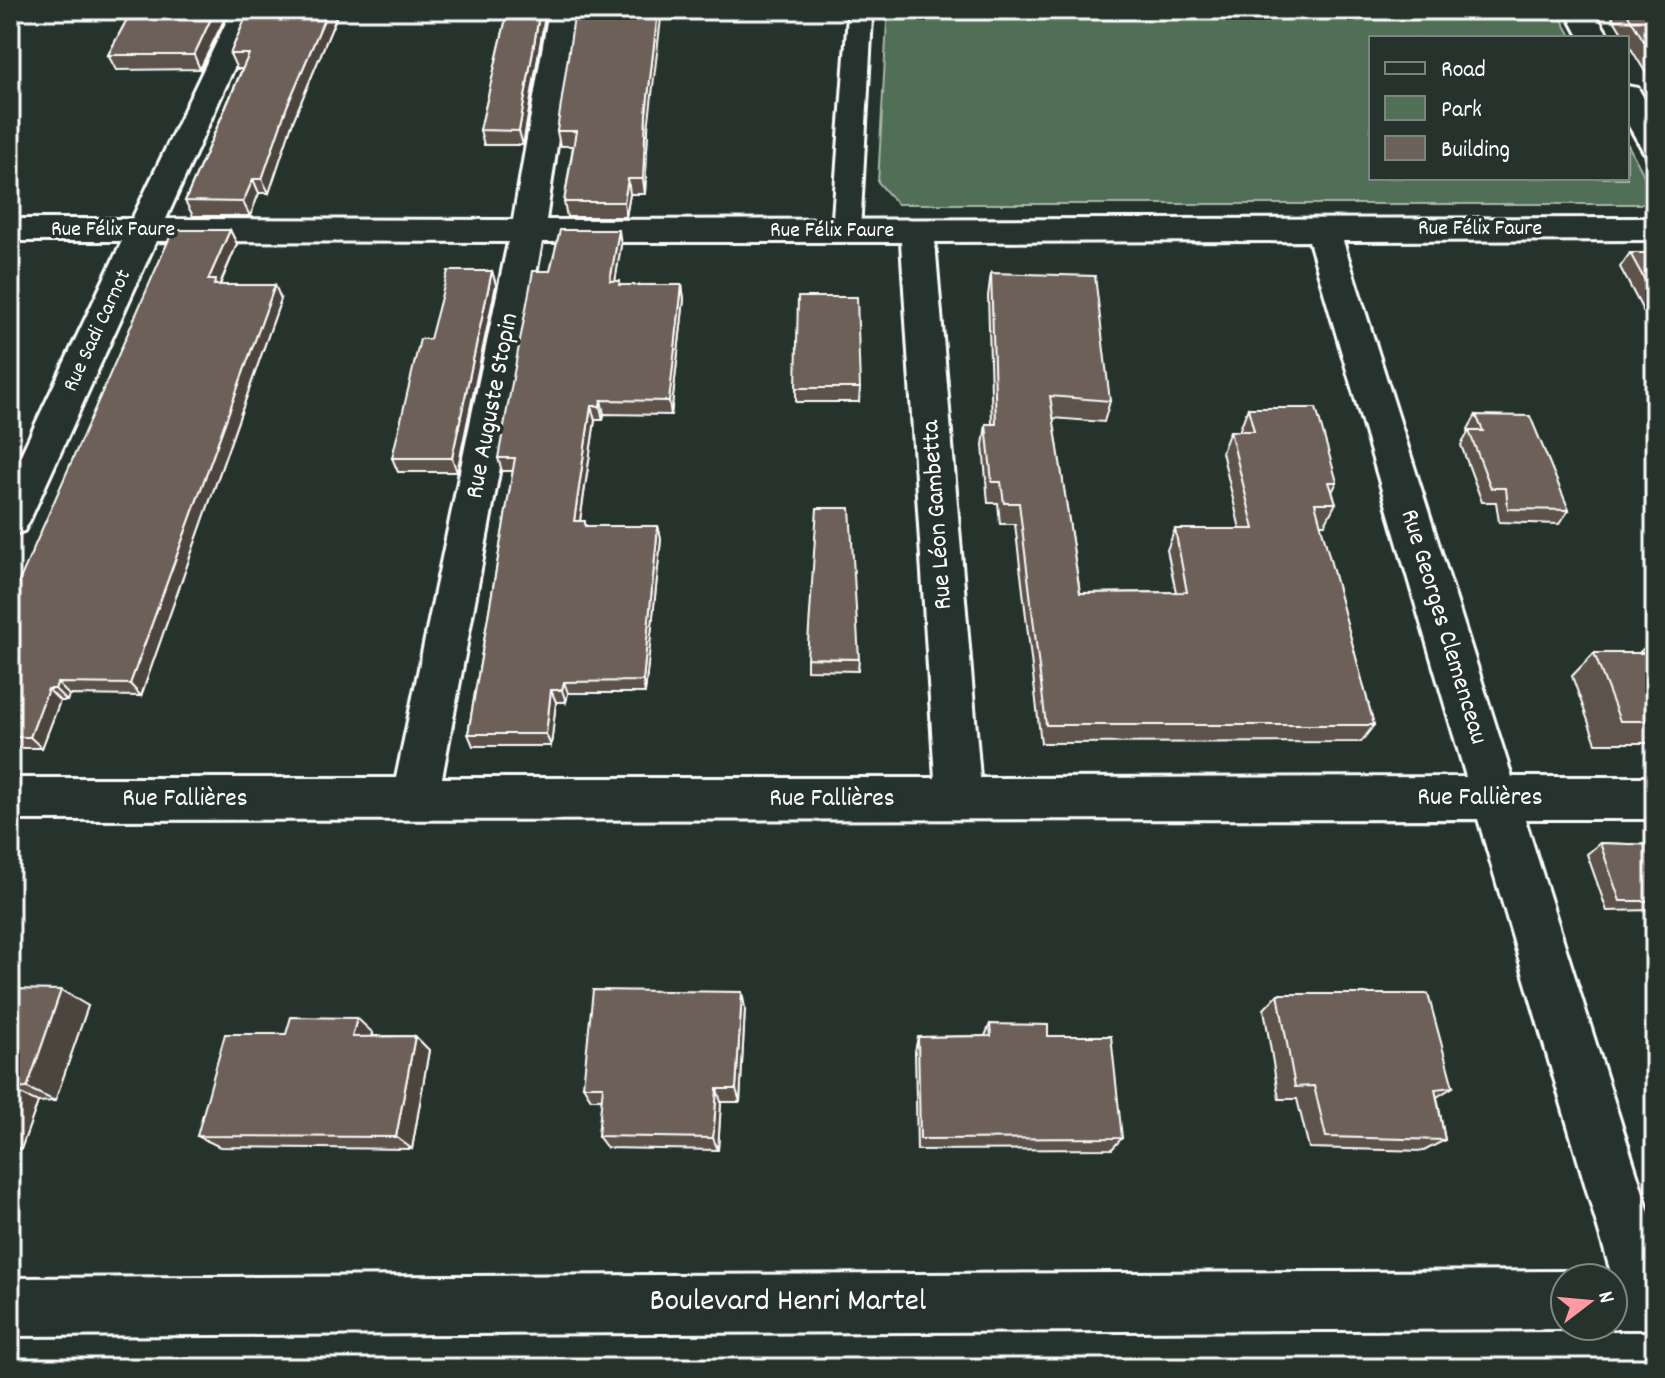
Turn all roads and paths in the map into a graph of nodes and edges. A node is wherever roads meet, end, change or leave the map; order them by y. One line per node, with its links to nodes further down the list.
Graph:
1 (246, 10): 11 (street, Rue Sadi Carnot)
2 (563, 10): 8 (street, Rue Auguste Stopin)
3 (870, 10): 13 (lane)
4 (1579, 10): 5 (street)
5 (1594, 36)
6 (1629, 99): 7 (street)
7 (1655, 145)
8 (528, 229): 11 (street, Rue Félix Faure); 13 (street, Rue Félix Faure); 20 (street, Rue Auguste Stopin)
9 (1655, 229): 12 (street, Rue Félix Faure)
10 (10, 230): 11 (street, Rue Félix Faure)
11 (144, 230): 15 (street, Rue Sadi Carnot)
12 (1323, 230): 14 (street, Rue Félix Faure); 17 (street, Rue Georges Clemenceau)
13 (846, 231): 14 (street, Rue Félix Faure)
14 (917, 231): 16 (street, Rue Léon Gambetta)
15 (10, 520)
16 (959, 798): 17 (street, Rue Fallières); 20 (street, Rue Fallières)
17 (1495, 798): 18 (street, Rue Fallières); 22 (street, Rue Georges Clemenceau)
18 (1655, 798)
19 (10, 799): 20 (street, Rue Fallières)
20 (415, 800)
21 (1549, 1300): 23 (street, Boulevard Henri Martel)
22 (1639, 1300)
23 (10, 1307)

